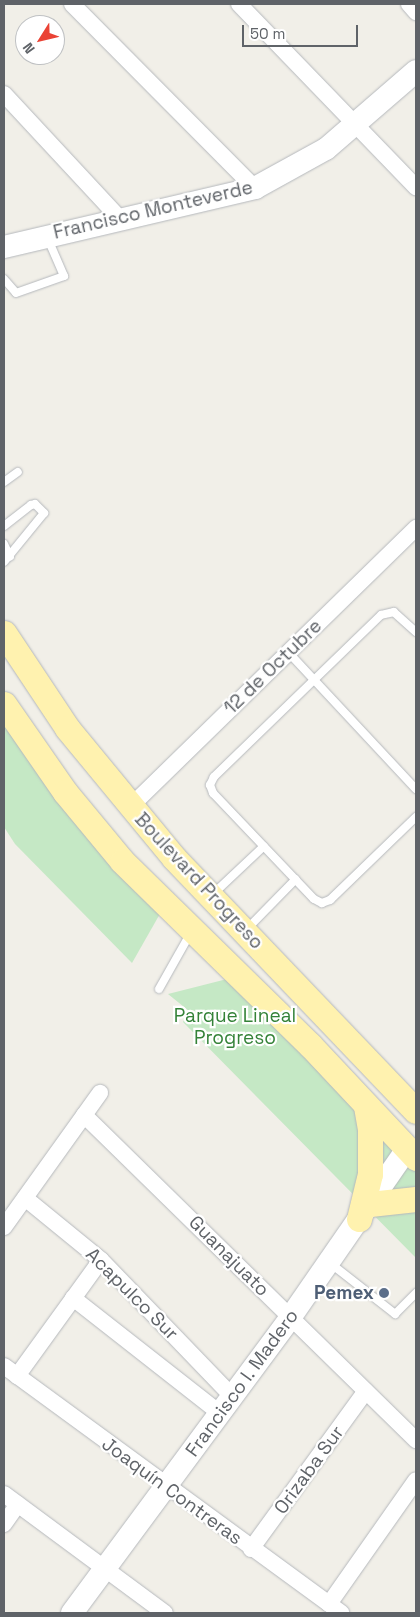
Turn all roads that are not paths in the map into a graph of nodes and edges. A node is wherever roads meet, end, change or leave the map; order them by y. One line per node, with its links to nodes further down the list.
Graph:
1 (72, 4): 9 (street)
2 (239, 4): 7 (street)
3 (409, 4): 4 (street)
4 (416, 12)
5 (416, 71): 7 (street, Francisco Monteverde)
6 (4, 94): 10 (street)
7 (357, 125): 8 (street); 9 (street, Francisco Monteverde)
8 (416, 187)
9 (255, 188): 10 (street, Francisco Monteverde)
10 (122, 221): 11 (street, Francisco Monteverde)
11 (46, 235): 12 (street, Francisco Monteverde); 13 (lane)
12 (6, 243)
13 (4, 279)
14 (18, 472): 15 (lane)
15 (4, 482)
16 (4, 526): 19 (lane)
17 (416, 528): 22 (street, 12 de Octubre)
18 (4, 544): 19 (lane)
19 (7, 559)
20 (416, 632): 23 (lane)
21 (4, 633): 26 (main road, Boulevard Progreso)
22 (289, 652): 23 (lane); 26 (street, 12 de Octubre)
23 (315, 680): 25 (lane); 28 (lane)
24 (4, 704): 31 (main road, Boulevard Progreso)
25 (416, 789)
26 (130, 806): 30 (main road, Boulevard Progreso)
27 (416, 817): 29 (lane)
28 (264, 846): 29 (lane); 30 (lane)
29 (296, 879): 32 (lane)
30 (211, 896): 32 (main road, Boulevard Progreso)
31 (192, 932): 33 (lane); 35 (main road, Boulevard Progreso)
32 (245, 932): 36 (main road, Boulevard Progreso)
33 (159, 989)
34 (100, 1093): 37 (street)
35 (366, 1106): 38 (main road, Boulevard Progreso); 41 (main road)
36 (411, 1106): 38 (main road)
37 (84, 1116): 39 (street); 47 (street, Guanajuato)
38 (413, 1152): 41 (street, Francisco I. Madero)
39 (25, 1198): 42 (street); 43 (street, Acapulco Sur)
40 (416, 1199): 41 (main road)
41 (364, 1211): 44 (street, Francisco I. Madero)
42 (4, 1227)
43 (101, 1260): 46 (street); 51 (street, Acapulco Sur)
44 (329, 1262): 45 (lane); 47 (street, Francisco I. Madero)
45 (416, 1293)
46 (73, 1298): 49 (street); 51 (street)
47 (290, 1318): 50 (street, Guanajuato); 51 (street, Francisco I. Madero)
48 (4, 1366): 49 (street, Joaquín Contreras)
49 (17, 1376): 54 (street, Joaquín Contreras)
50 (366, 1391): 52 (street, Guanajuato); 58 (street, Orizaba Sur)
51 (227, 1405): 54 (street, Francisco I. Madero)
52 (416, 1440)
53 (416, 1480): 60 (street)
54 (166, 1487): 58 (street, Joaquín Contreras); 59 (street, Francisco I. Madero)
55 (4, 1494): 56 (street)
56 (18, 1504): 57 (street); 59 (street)
57 (4, 1524)
58 (251, 1549): 60 (street, Joaquín Contreras)
59 (105, 1567): 61 (street, Francisco I. Madero); 62 (street)
60 (335, 1608)
61 (72, 1613)
62 (165, 1613)

